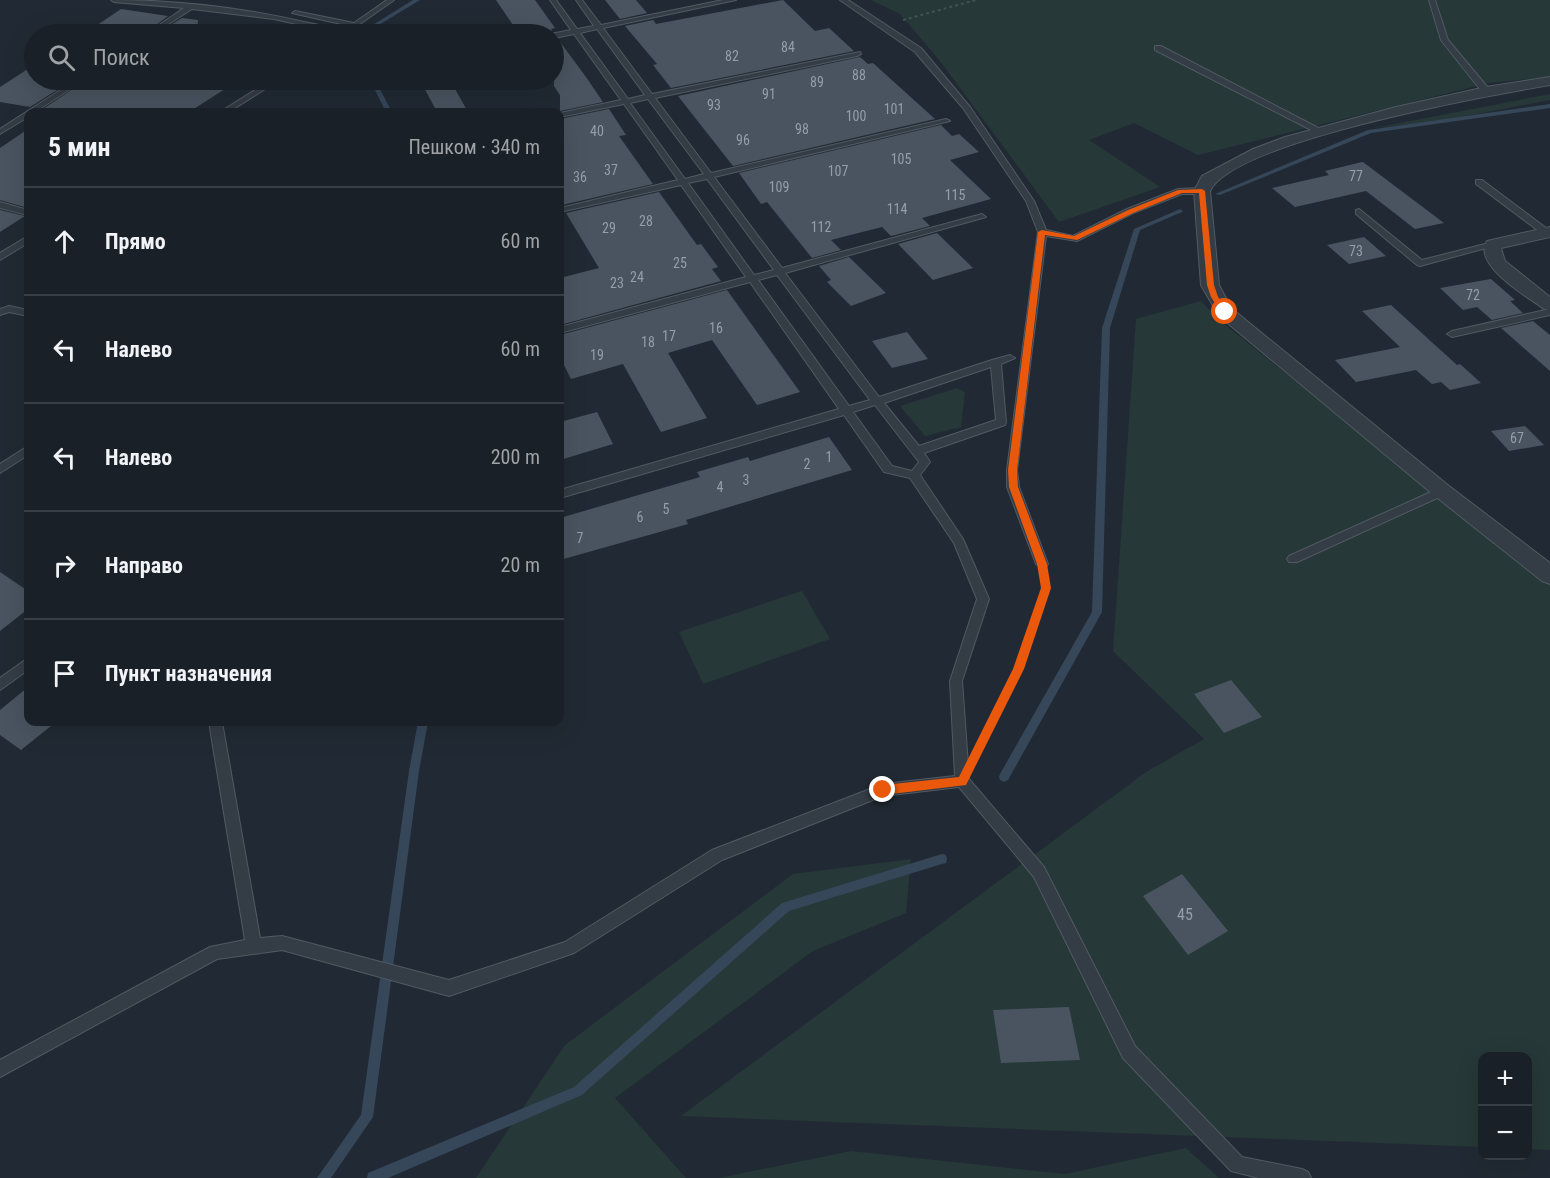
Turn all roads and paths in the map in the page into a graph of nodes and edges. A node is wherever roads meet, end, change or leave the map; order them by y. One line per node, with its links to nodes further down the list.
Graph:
1 (114, 0): 10 (lane)
2 (202, 0): 13 (lane)
3 (391, 0): 14 (lane)
4 (553, 0): 17 (lane)
5 (579, 0): 16 (lane)
6 (733, 0): 16 (lane)
7 (843, 0): 15 (lane)
8 (976, 0): 15 (path)
9 (1432, 0): 24 (lane)
10 (191, 7): 11 (lane); 12 (lane)
11 (165, 24)
12 (303, 24)
13 (351, 24)
14 (357, 24)
15 (882, 25): 43 (lane)
16 (598, 26): 17 (lane); 25 (lane)
17 (575, 31): 18 (lane); 26 (lane)
18 (564, 34)
19 (1158, 48): 33 (lane)
20 (857, 54): 25 (lane)
21 (1550, 81): 24 (street)
22 (65, 90): 27 (lane)
23 (259, 90): 28 (lane)
24 (1486, 92): 33 (street)
25 (649, 95): 26 (lane); 34 (lane)
26 (625, 100): 29 (lane); 35 (lane)
27 (37, 108)
28 (230, 108)
29 (564, 114)
30 (24, 116): 32 (lane)
31 (946, 121): 34 (lane)
32 (0, 132)
33 (1322, 132): 37 (street)
34 (708, 175): 35 (lane); 48 (lane)
35 (682, 182): 39 (lane); 49 (lane)
36 (1479, 182): 44 (lane)
37 (1202, 191): 43 (lane); 64 (street)
38 (0, 205): 40 (lane)
39 (564, 209)
40 (24, 212)
41 (1359, 212): 46 (lane)
42 (982, 217): 48 (lane)
43 (1042, 232): 67 (lane)
44 (1549, 232): 46 (street)
45 (24, 242): 47 (lane)
46 (1493, 245): 50 (street)
47 (0, 257)
48 (780, 272): 49 (lane); 58 (lane)
49 (753, 280): 54 (lane); 59 (lane)
50 (1550, 305)
51 (0, 312): 52 (lane)
52 (24, 312)
53 (1550, 312): 55 (lane)
54 (564, 329)
55 (1452, 334)
56 (1010, 358): 57 (lane)
57 (996, 362): 58 (lane); 60 (lane)
58 (878, 401): 59 (lane); 60 (lane)
59 (846, 411): 63 (lane); 65 (lane)
60 (917, 451): 63 (lane)
61 (24, 453): 62 (lane)
62 (0, 468)
63 (914, 475): 72 (lane)
64 (1442, 491): 66 (lane); 68 (street)
65 (564, 493)
66 (1293, 559)
67 (1042, 564): 72 (path)
68 (1550, 575)
69 (24, 666): 70 (lane)
70 (0, 685)
71 (216, 726): 73 (lane)
72 (962, 781): 73 (lane); 75 (lane)
73 (254, 947): 74 (lane)
74 (0, 1069)
75 (1302, 1178)

